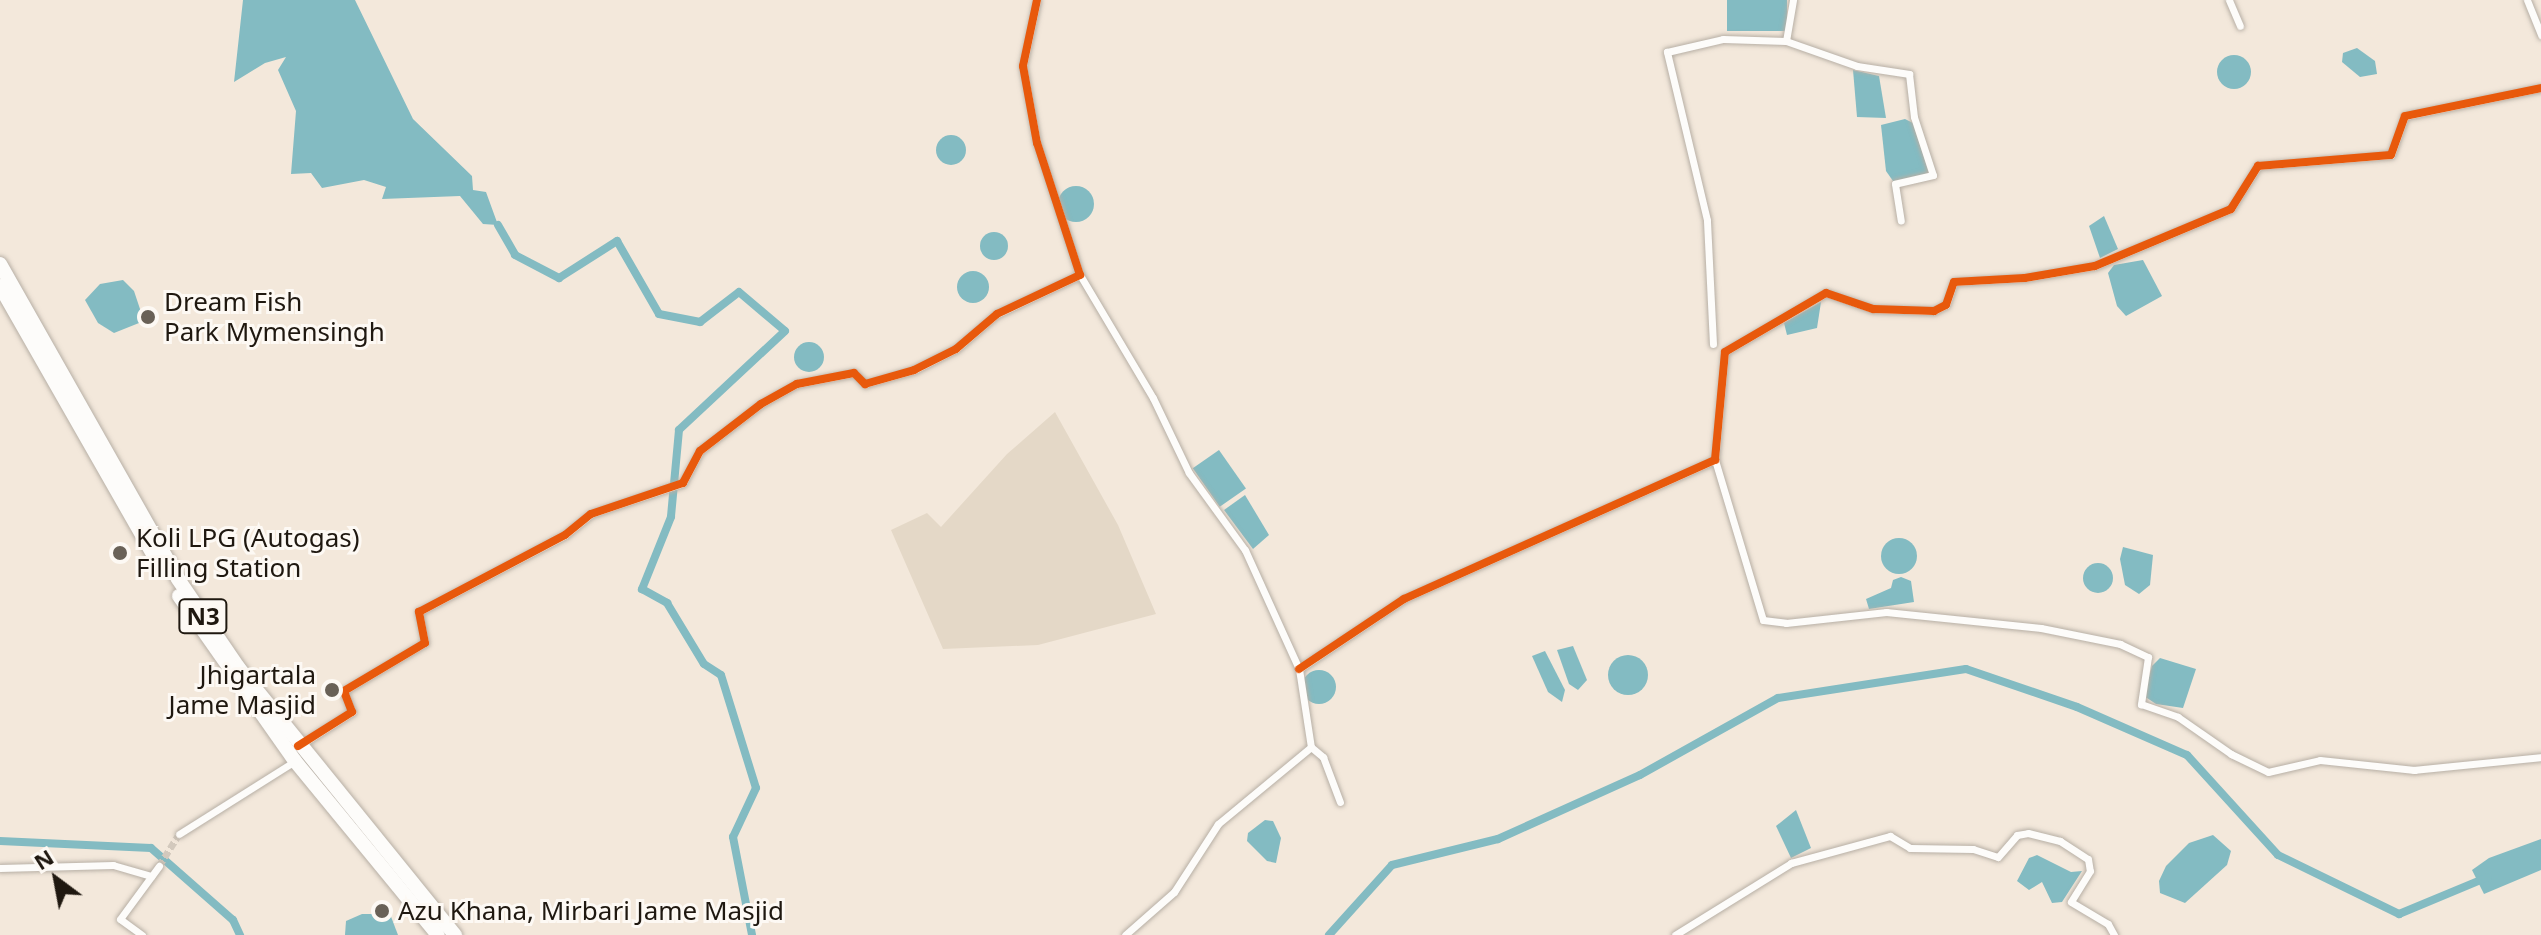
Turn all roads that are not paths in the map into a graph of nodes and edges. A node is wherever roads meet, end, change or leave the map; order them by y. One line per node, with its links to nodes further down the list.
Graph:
1 (1037, 0): 11 (street)
2 (1793, 0): 7 (street)
3 (2229, 0): 5 (street)
4 (2527, 0): 6 (street)
5 (2240, 26)
6 (2541, 35)
7 (1786, 41): 9 (street); 13 (street)
8 (2541, 88): 14 (street)
9 (1901, 221)
10 (0, 264): 17 (highway, N3)
11 (1080, 275): 15 (street); 17 (street)
12 (0, 286): 17 (highway, N3)
13 (1713, 344)
14 (1715, 460): 15 (street); 18 (street)
15 (1299, 669): 16 (street)
16 (1311, 747): 19 (street); 27 (street)
17 (297, 754): 20 (street); 25 (highway, N3); 26 (highway, N3)
18 (2541, 757)
19 (1340, 802)
20 (179, 834)
21 (159, 866): 23 (street)
22 (0, 868): 23 (street)
23 (151, 876): 24 (street)
24 (142, 935)
25 (438, 935)
26 (455, 935)
27 (1125, 935)
28 (1675, 935): 29 (street)
29 (2114, 935)

